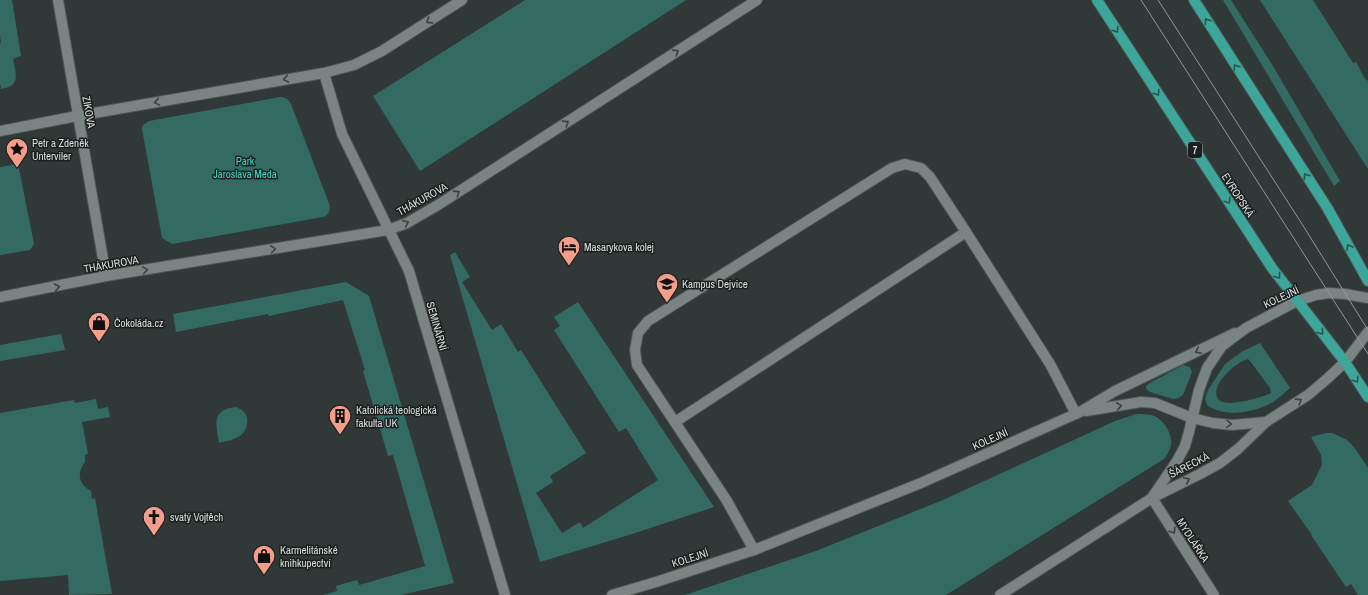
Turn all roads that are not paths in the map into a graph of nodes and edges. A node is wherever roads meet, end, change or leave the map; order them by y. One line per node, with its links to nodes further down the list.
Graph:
1 (58, 0): 7 (street, ZIKOVA)
2 (462, 0): 6 (street, one-way to 6)
3 (757, 0): 9 (street, THÁKUROVA, one-way to 3)
4 (1097, 0): 15 (main road, EVROPSKÁ / 7, one-way to 15)
5 (1194, 0): 12 (main road, one-way to 5)
6 (324, 73): 7 (street, one-way to 7); 9 (street, SEMINÁRNÍ)
7 (77, 116): 8 (street); 11 (street, ZIKOVA)
8 (0, 131)
9 (388, 230): 11 (street, THÁKUROVA, one-way to 9); 26 (street, SEMINÁRNÍ)
10 (966, 232): 20 (street); 22 (street); 22 (street)
11 (106, 276): 13 (street, THÁKUROVA, one-way to 11)
12 (1368, 281)
13 (0, 297)
14 (1368, 298): 15 (street, KOLEJNÍ)
15 (1297, 301): 16 (street, KOLEJNÍ); 18 (main road, EVROPSKÁ, one-way to 18)
16 (1246, 328): 20 (street, KOLEJNÍ, one-way to 20); 21 (street)
17 (1368, 332): 18 (street, ŠÁRECKÁ)
18 (1345, 362): 19 (main road, EVROPSKÁ, one-way to 19); 23 (street, ŠÁRECKÁ, one-way to 18)
19 (1368, 397)
20 (1078, 413): 21 (street, one-way to 21); 25 (street, KOLEJNÍ)
21 (1192, 418): 23 (street, one-way to 23); 24 (street)
22 (675, 422): 25 (street)
23 (1266, 422): 24 (street, ŠÁRECKÁ, one-way to 23)
24 (1152, 498): 28 (street, ŠÁRECKÁ); 29 (street, MYDLÁŘKA, one-way to 29)
25 (754, 550): 27 (street, KOLEJNÍ)
26 (505, 595)
27 (612, 595)
28 (1000, 595)
29 (1214, 595)

